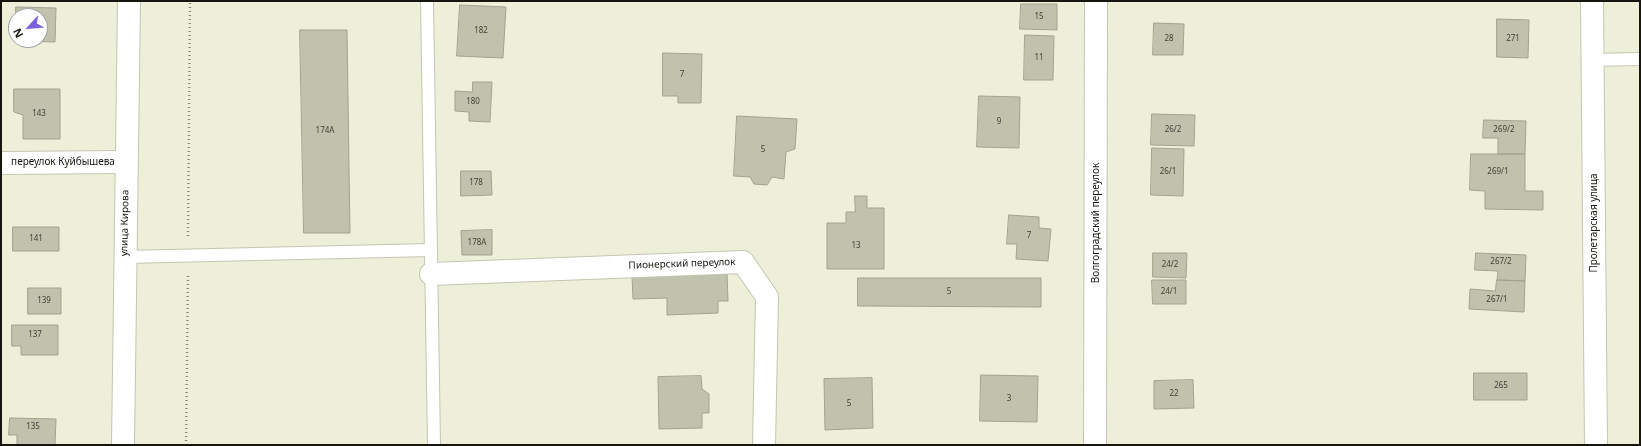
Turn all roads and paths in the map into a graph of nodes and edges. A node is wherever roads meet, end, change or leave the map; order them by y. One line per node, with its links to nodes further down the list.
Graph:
1 (129, 1): 8 (street, улица Кирова)
2 (190, 1): 11 (path)
3 (427, 1): 10 (lane)
4 (1096, 1): 18 (street, Волгоградский переулок)
5 (1592, 1): 7 (street, Пролетарская улица)
6 (1640, 59): 7 (lane)
7 (1592, 60): 19 (street, Пролетарская улица)
8 (126, 162): 9 (street, переулок Куйбышева); 12 (street, улица Кирова)
9 (1, 163)
10 (431, 250): 11 (lane); 13 (lane)
11 (188, 256): 12 (lane); 15 (path)
12 (125, 257): 14 (street, улица Кирова)
13 (431, 274): 16 (lane); 17 (street, Пионерский переулок)
14 (123, 445)
15 (186, 445)
16 (434, 445)
17 (764, 445)
18 (1095, 445)
19 (1596, 445)

